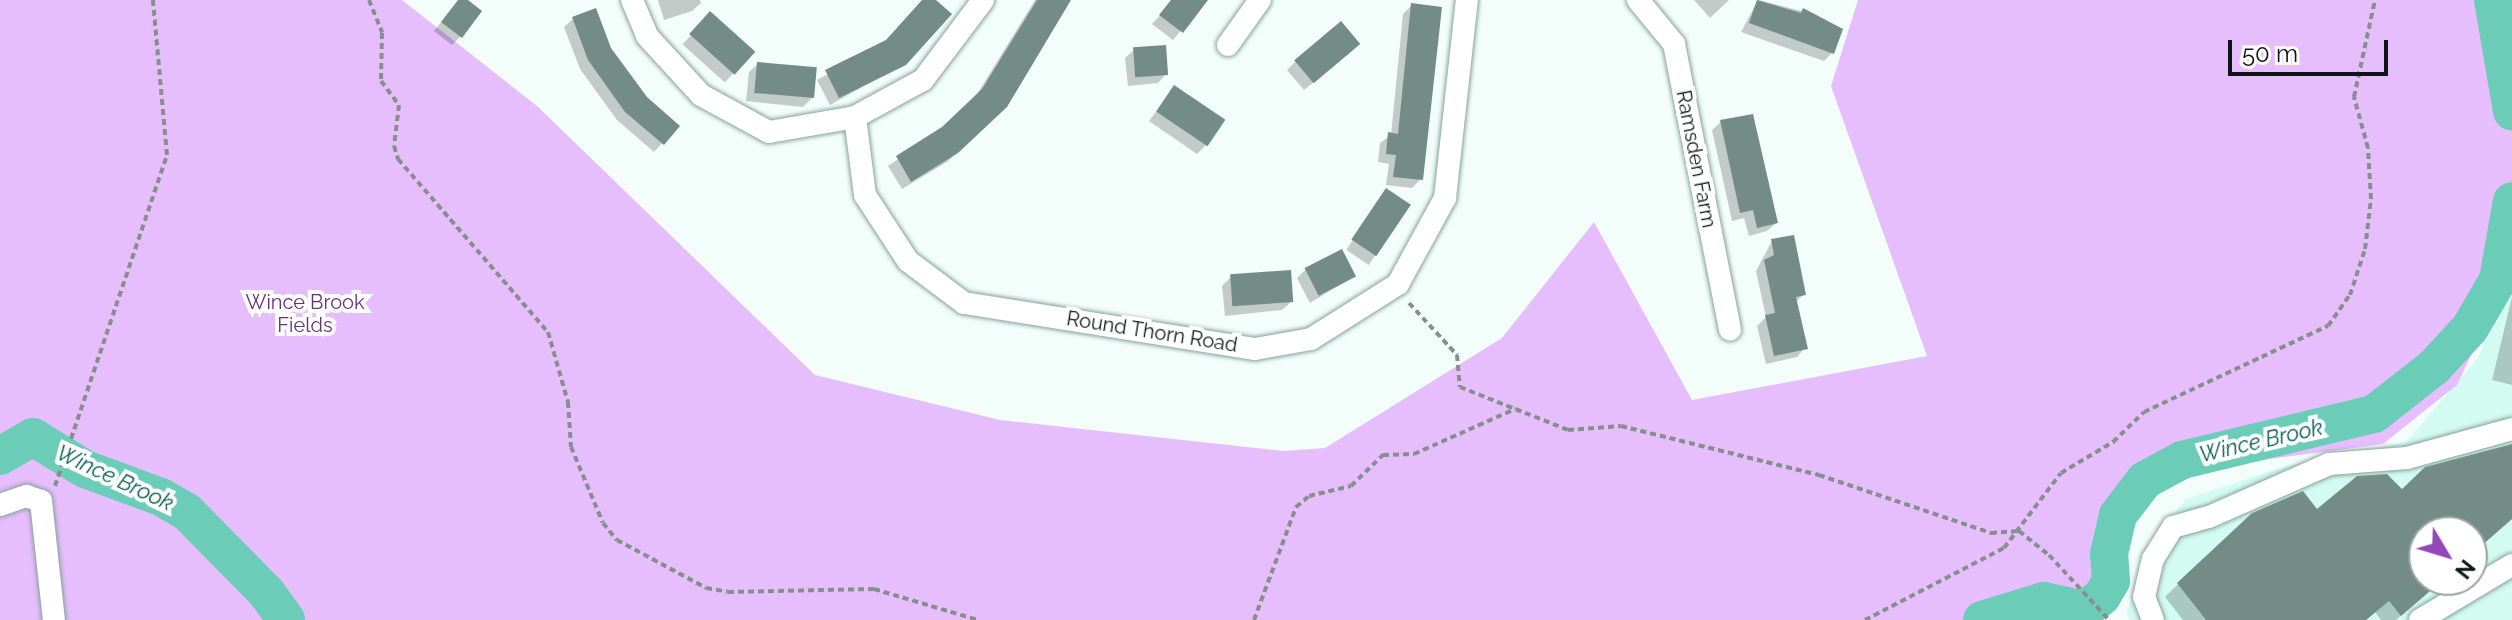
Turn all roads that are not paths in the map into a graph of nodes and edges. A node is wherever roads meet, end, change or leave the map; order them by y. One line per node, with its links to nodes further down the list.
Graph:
1 (632, 0): 7 (street)
2 (1260, 0): 6 (street)
3 (1467, 0): 7 (street, Round Thorn Road)
4 (1638, 0): 8 (street, Ramsden Farm)
5 (980, 1): 7 (street)
6 (1228, 45)
7 (855, 117)
8 (1730, 330)
9 (2512, 429): 13 (street)
10 (0, 505): 12 (street)
11 (2512, 565): 14 (street)
12 (54, 620)
13 (2153, 620)
14 (2420, 620)

